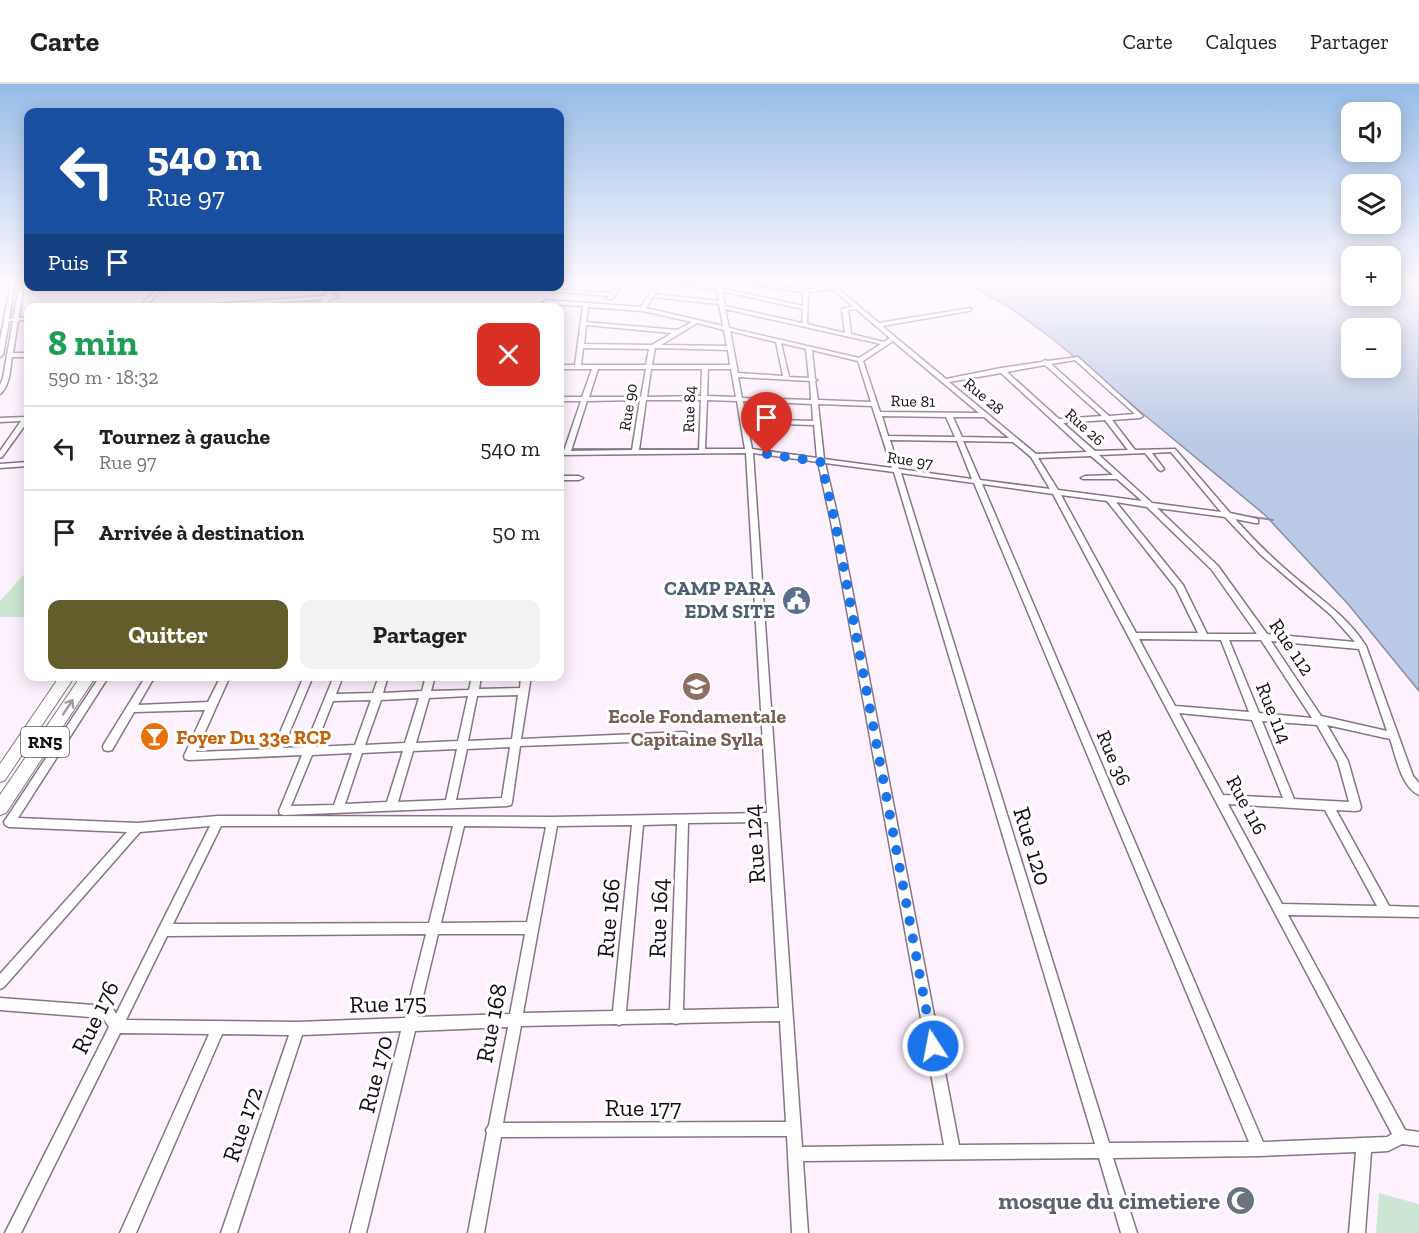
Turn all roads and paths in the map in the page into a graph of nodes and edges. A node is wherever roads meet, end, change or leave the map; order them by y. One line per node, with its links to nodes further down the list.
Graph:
1 (2, 337): 15 (street)
2 (13, 337): 16 (street)
3 (582, 337): 11 (street)
4 (670, 337): 12 (street)
5 (727, 337): 13 (street, Rue 124)
6 (763, 337): 9 (street)
7 (855, 337): 10 (street)
8 (894, 338): 10 (street); 30 (street, Rue 28)
9 (778, 340): 14 (street); 28 (street)
10 (883, 343): 18 (street)
11 (581, 346): 12 (street); 21 (street)
12 (653, 346): 13 (street); 24 (street, Rue 90)
13 (729, 348): 22 (street, Rue 124)
14 (809, 348): 18 (street); 29 (street)
15 (0, 355)
16 (10, 355): 17 (street); 31 (street)
17 (24, 355)
18 (860, 360): 38 (street, Rue 120)
19 (1045, 362): 26 (street); 43 (street); 43 (street)
20 (564, 367): 21 (street)
21 (578, 367): 23 (street)
22 (733, 367): 25 (street); 27 (street, Rue 124)
23 (595, 368): 24 (street); 35 (street)
24 (648, 368): 25 (street); 32 (street, Rue 90)
25 (705, 368): 33 (street, Rue 84)
26 (1001, 370): 30 (street); 46 (street, Rue 26)
27 (735, 375): 28 (street); 36 (street, Rue 124)
28 (786, 378): 29 (street)
29 (814, 380): 37 (street)
30 (945, 381): 41 (street, Rue 28)
31 (0, 392)
32 (643, 398): 33 (street); 35 (street); 53 (street, Rue 90)
33 (702, 398): 36 (street); 52 (street, Rue 84)
34 (564, 399): 35 (street)
35 (584, 399): 54 (street)
36 (739, 400): 37 (street); 45 (street, Rue 124)
37 (816, 400): 38 (street); 48 (street)
38 (874, 404): 39 (street, Rue 120)
39 (877, 414): 40 (street, Rue 81); 49 (street, Rue 120)
40 (949, 415): 41 (street); 50 (street, Rue 36)
41 (985, 415): 51 (street, Rue 28)
42 (24, 418): 44 (street)
43 (1107, 418): 46 (street); 57 (street)
44 (0, 420)
45 (742, 421): 48 (street); 56 (street, Rue 124)
46 (1058, 421): 58 (street, Rue 26)
47 (24, 423): 59 (street)
48 (818, 423): 61 (street)
49 (885, 438): 50 (street); 64 (street, Rue 120)
50 (959, 439): 51 (street); 70 (street, Rue 36)
51 (1015, 440): 60 (street, Rue 28)
52 (702, 449): 53 (street, Rue 97); 56 (street, Rue 97)
53 (635, 450): 54 (street, Rue 97)
54 (565, 451)
55 (1147, 451): 57 (street); 65 (street); 74 (street)
56 (749, 452): 61 (street, Rue 97); 120 (street, Rue 124)
57 (1133, 452): 58 (street)
58 (1094, 453): 60 (street); 66 (street, Rue 26)
59 (0, 456)
60 (1034, 456): 71 (street, Rue 28)
61 (821, 458): 64 (street, Rue 97); 150 (street)
62 (24, 464): 63 (street)
63 (0, 466)
64 (896, 469): 70 (street, Rue 97); 149 (street, Rue 120)
65 (1161, 469)
66 (1119, 477): 69 (street); 73 (street, Rue 26)
67 (564, 478): 68 (street)
68 (579, 478)
69 (1085, 478)
70 (977, 482): 71 (street, Rue 97); 148 (street, Rue 36)
71 (1054, 488): 72 (street, Rue 97); 76 (street, Rue 116)
72 (1110, 500): 73 (street, Rue 97); 77 (street)
73 (1150, 505): 74 (street, Rue 97); 79 (street, Rue 112)
74 (1227, 515): 75 (street, Rue 97); 80 (street)
75 (1254, 521)
76 (1133, 636): 77 (street); 99 (street, Rue 116)
77 (1204, 637): 78 (street)
78 (1224, 637): 79 (street); 100 (street, Rue 114)
79 (1264, 637): 80 (street); 101 (street, Rue 112)
80 (1362, 646): 103 (street)
81 (65, 681): 111 (highway, RN5)
82 (86, 681): 118 (highway, RN5, one-way to 82)
83 (102, 681): 126 (street)
84 (148, 681): 98 (street)
85 (222, 681): 97 (street)
86 (307, 681): 110 (street)
87 (337, 681): 96 (street)
88 (382, 681): 95 (street)
89 (430, 681): 94 (street)
90 (476, 681): 93 (street)
91 (525, 681): 92 (street)
92 (524, 691): 93 (street); 104 (street)
93 (474, 692): 94 (street); 105 (street)
94 (426, 694): 95 (street); 107 (street)
95 (377, 696): 96 (street); 108 (street)
96 (331, 698): 109 (street)
97 (209, 706): 98 (street); 110 (street)
98 (131, 709): 106 (street)
99 (1172, 709): 100 (street); 113 (street, Rue 116)
100 (1256, 716): 101 (street); 114 (street, Rue 114)
101 (1319, 720): 103 (street); 116 (street, Rue 112)
102 (684, 736): 104 (street)
103 (1394, 736): 112 (street)
104 (516, 743): 105 (street); 115 (street)
105 (462, 745): 107 (street); 115 (street)
106 (108, 747)
107 (410, 747): 108 (street); 117 (street)
108 (359, 749): 109 (street); 119 (street)
109 (309, 751): 110 (street); 119 (street)
110 (276, 753)
111 (0, 776)
112 (1419, 791)
113 (1220, 799): 114 (street, Rue 112); 127 (street, Rue 116)
114 (1290, 803): 116 (street, Rue 112)
115 (450, 805): 117 (street)
116 (1328, 805): 128 (street)
117 (391, 807): 119 (street)
118 (0, 808)
119 (338, 809)
120 (773, 817): 121 (street); 135 (street, Rue 124)
121 (683, 819): 122 (street); 136 (street, Rue 164)
122 (638, 820): 125 (street); 137 (street, Rue 166)
123 (218, 821): 124 (street); 126 (street); 132 (street, Rue 176)
124 (460, 821): 125 (street); 131 (street, Rue 170)
125 (552, 822): 130 (street, Rue 168)
126 (136, 828): 133 (street)
127 (1279, 909): 128 (street); 145 (street, Rue 116)
128 (1386, 911): 129 (street)
129 (1419, 912)
130 (532, 928): 131 (street); 138 (street, Rue 168)
131 (434, 929): 132 (street); 139 (street, Rue 170)
132 (163, 930): 140 (street, Rue 176)
133 (0, 983)
134 (0, 1004): 140 (street)
135 (786, 1014): 136 (street, Rue 175); 143 (street, Rue 124)
136 (676, 1018): 137 (street, Rue 175)
137 (619, 1019): 138 (street, Rue 175)
138 (514, 1020): 139 (street, Rue 175); 144 (street, Rue 168)
139 (411, 1025): 142 (street, Rue 175); 155 (street, Rue 170)
140 (116, 1026): 141 (street, Rue 175); 152 (street, Rue 176)
141 (218, 1028): 142 (street, Rue 175); 153 (street)
142 (297, 1029): 154 (street, Rue 172)
143 (793, 1129): 144 (street, Rue 177); 151 (street, Rue 124)
144 (493, 1130): 156 (street, Rue 168)
145 (1401, 1137): 146 (street); 147 (street)
146 (1419, 1139)
147 (1364, 1145): 148 (street); 159 (street)
148 (1259, 1149): 149 (street)
149 (1104, 1152): 150 (street); 158 (street, Rue 120)
150 (953, 1153): 151 (street)
151 (795, 1154): 157 (street, Rue 124)
152 (13, 1233)
153 (128, 1233)
154 (229, 1233)
155 (358, 1233)
156 (476, 1233)
157 (800, 1233)
158 (1129, 1233)
159 (1357, 1233)

